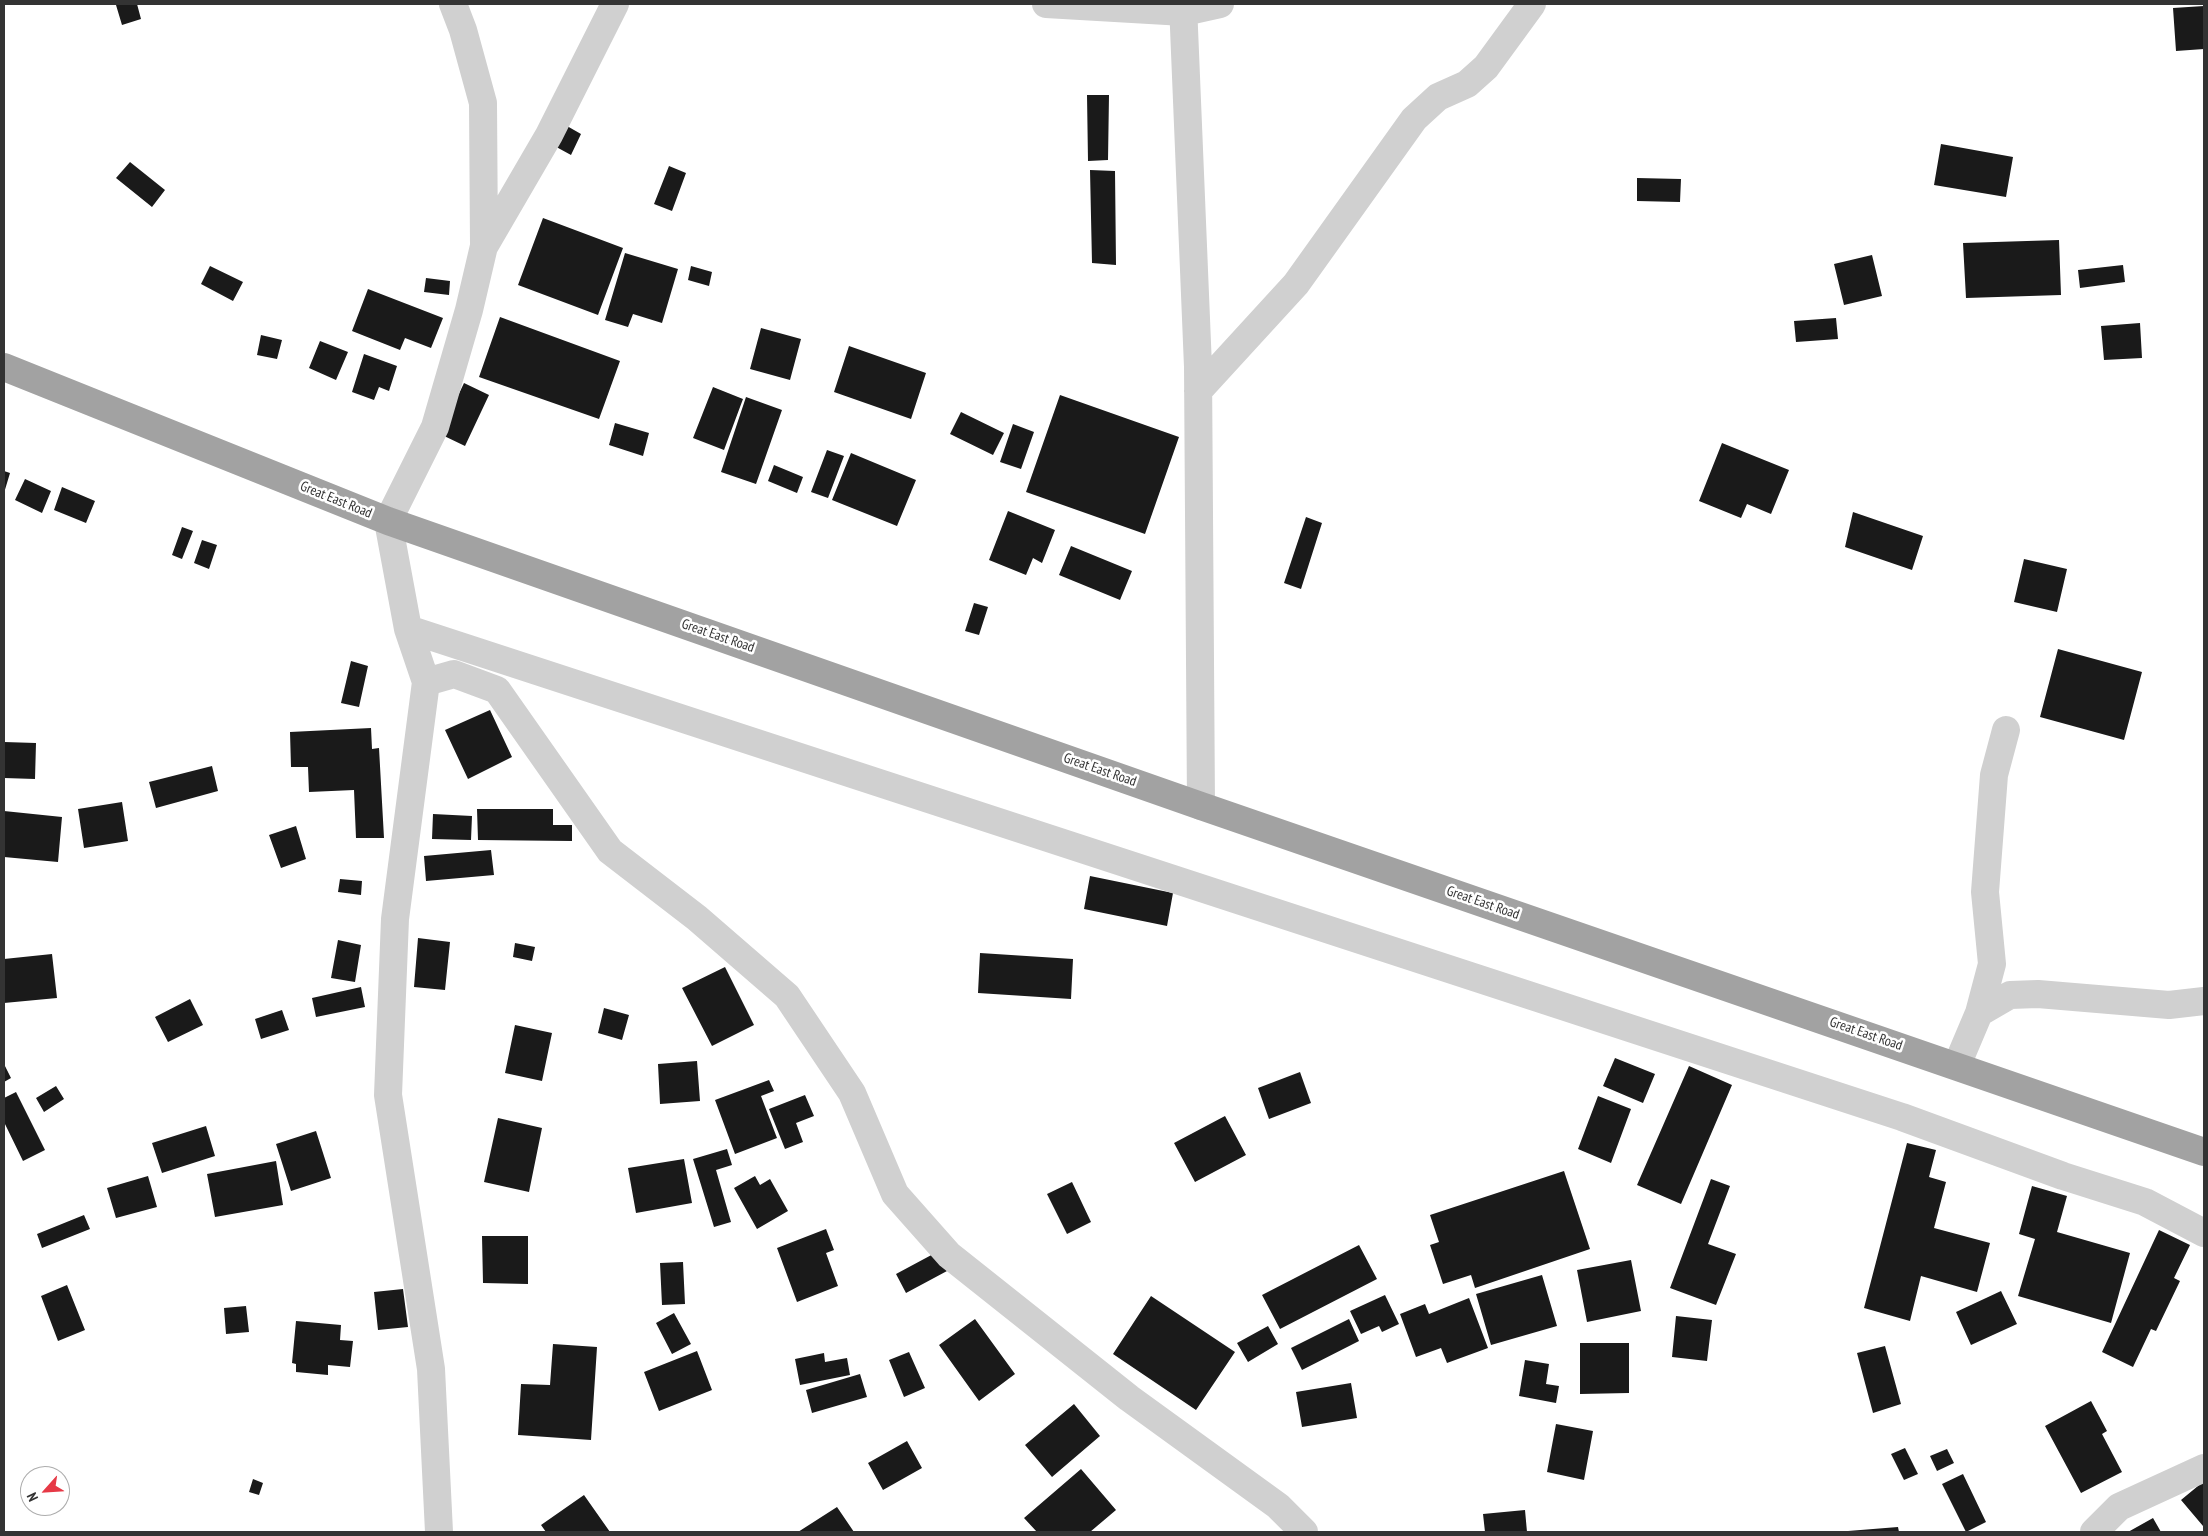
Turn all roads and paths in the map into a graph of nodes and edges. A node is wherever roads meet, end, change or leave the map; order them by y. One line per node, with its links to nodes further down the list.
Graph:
1 (453, 4): 7 (street)
2 (615, 4): 7 (street)
3 (1046, 4): 6 (street)
4 (1220, 4): 6 (street)
5 (1532, 4): 9 (street)
6 (1184, 8): 9 (street)
7 (484, 246): 10 (street)
8 (4, 367): 10 (highway, Great East Road)
9 (1198, 391): 14 (street)
10 (388, 521): 11 (street); 14 (highway, Great East Road)
11 (408, 629): 12 (street); 19 (street)
12 (426, 682): 21 (street); 22 (street)
13 (2006, 730): 16 (street)
14 (1201, 806): 17 (highway, Great East Road)
15 (2204, 1001): 16 (street)
16 (1979, 1013): 17 (street)
17 (1957, 1065): 18 (highway, Great East Road)
18 (2204, 1152)
19 (2204, 1233)
20 (2204, 1468): 23 (street)
21 (439, 1532)
22 (1304, 1532)
23 (2094, 1532)

